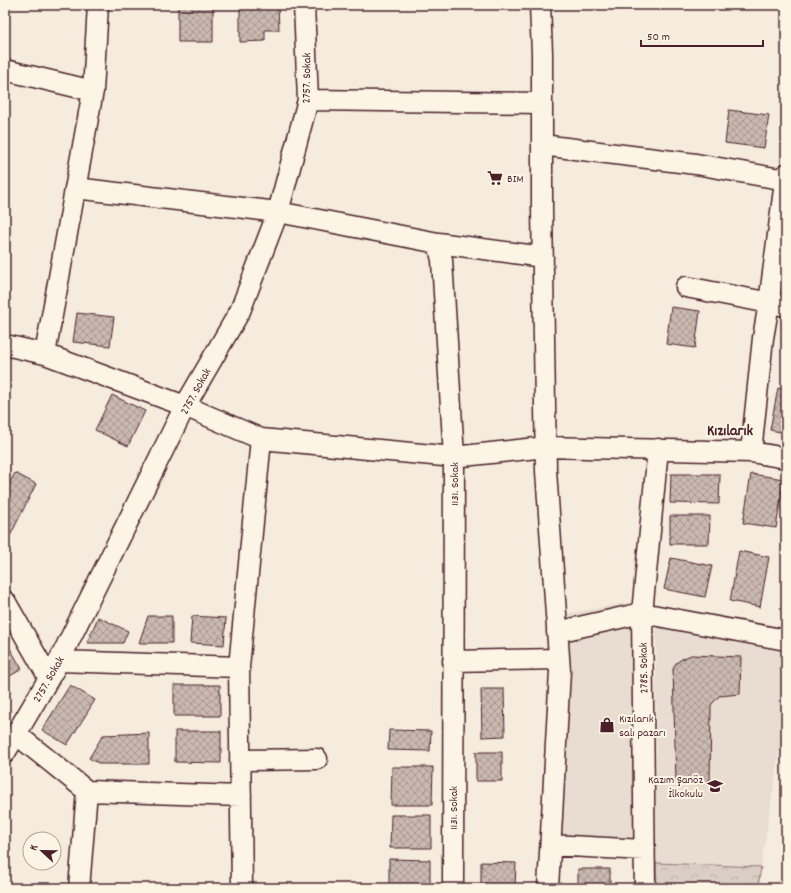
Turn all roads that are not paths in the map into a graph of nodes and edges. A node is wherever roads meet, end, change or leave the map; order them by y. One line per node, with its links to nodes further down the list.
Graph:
1 (98, 5): 5 (street)
2 (304, 5): 6 (street, 2757. Sokak)
3 (540, 5): 7 (street)
4 (5, 70): 5 (street)
5 (93, 91): 11 (street)
6 (308, 100): 7 (street); 12 (street, 2757. Sokak)
7 (542, 103): 8 (street)
8 (542, 144): 10 (street); 14 (street)
9 (786, 174): 10 (street)
10 (786, 180): 16 (street)
11 (75, 188): 12 (street); 18 (street)
12 (278, 212): 13 (street); 19 (street, 2757. Sokak)
13 (438, 243): 14 (street); 24 (street, 1131. Sokak)
14 (543, 257): 21 (street)
15 (686, 287): 16 (street)
16 (777, 304): 23 (street)
17 (5, 345): 18 (street)
18 (45, 354): 19 (street)
19 (185, 406): 20 (street); 33 (street, 2757. Sokak)
20 (261, 439): 24 (street); 32 (street)
21 (546, 447): 22 (street); 24 (street); 28 (street)
22 (658, 450): 23 (street); 27 (street, 2785. Sokak)
23 (751, 452): 25 (street)
24 (454, 457): 31 (street, 1131. Sokak)
25 (786, 458)
26 (5, 601): 33 (street)
27 (642, 614): 28 (street); 29 (street); 41 (street, 2785. Sokak)
28 (557, 632): 30 (street)
29 (786, 640)
30 (559, 659): 31 (street); 40 (street)
31 (453, 661): 44 (street, 1131. Sokak)
32 (239, 667): 33 (street); 37 (street)
33 (54, 669): 34 (street, 2757. Sokak)
34 (16, 734): 35 (street, 2757. Sokak); 38 (street)
35 (5, 753)
36 (317, 758): 37 (street)
37 (240, 760): 39 (street)
38 (87, 791): 39 (street); 42 (street)
39 (241, 796): 43 (street)
40 (551, 845): 41 (street); 45 (street)
41 (644, 850): 46 (street, 2785. Sokak)
42 (79, 888)
43 (242, 888)
44 (453, 888)
45 (548, 888)
46 (645, 888)

